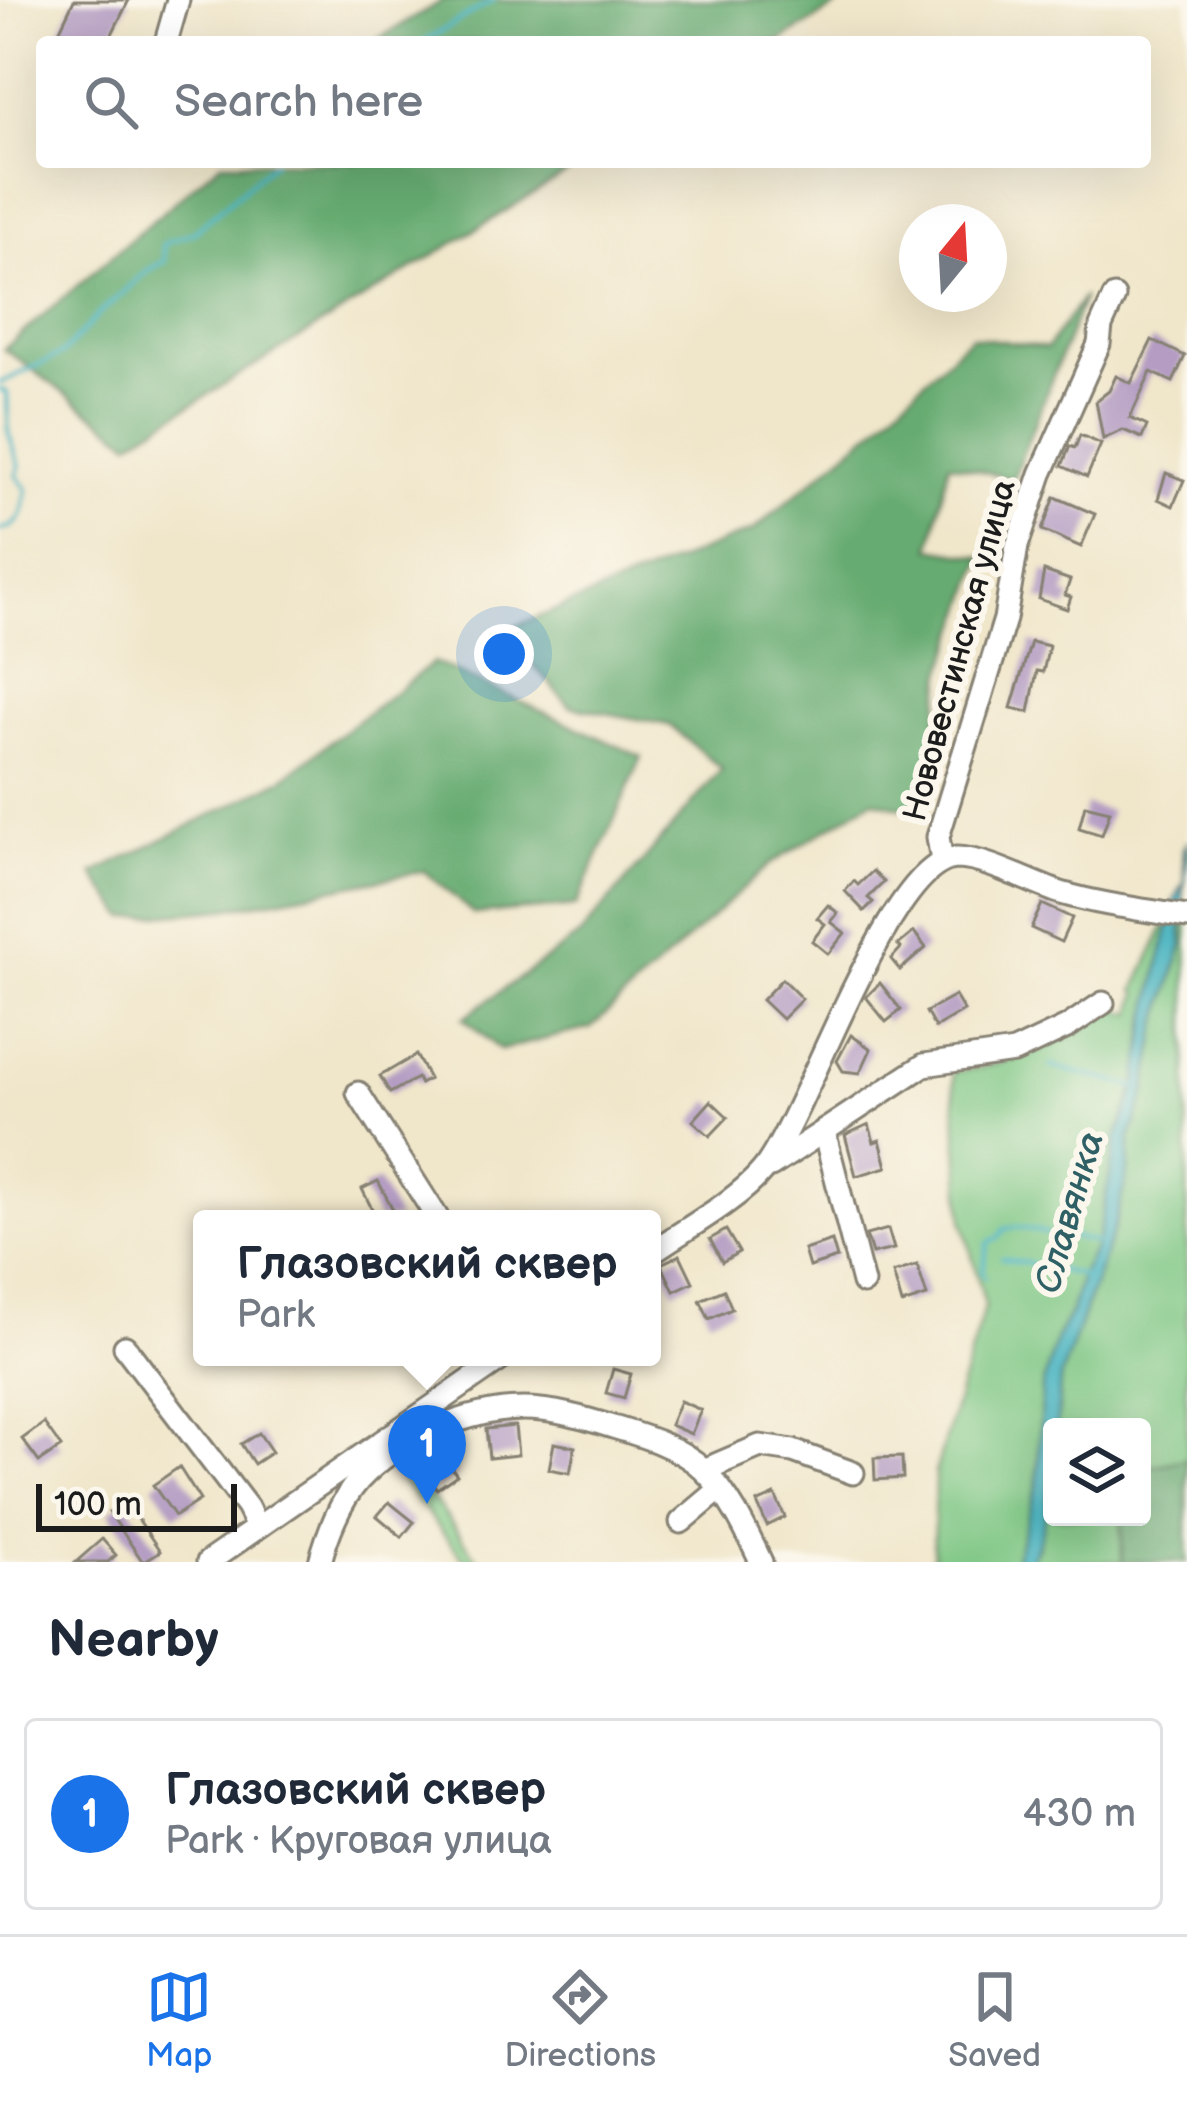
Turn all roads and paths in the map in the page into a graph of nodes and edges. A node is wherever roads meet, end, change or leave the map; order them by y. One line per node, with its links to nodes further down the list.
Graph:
1 (178, 0): 2 (street)
2 (168, 36)
3 (1114, 297): 4 (street, Нововестинская улица)
4 (942, 861): 5 (street); 9 (street, Нововестинская улица)
5 (1187, 917)
6 (1102, 1003): 8 (street)
7 (358, 1093): 10 (street)
8 (824, 1131): 9 (street); 12 (street)
9 (761, 1173): 11 (street, Нововестинская улица)
10 (432, 1210)
11 (661, 1245)
12 (863, 1283)
13 (125, 1347): 23 (street)
14 (491, 1366): 16 (street)
15 (446, 1368): 16 (street)
16 (458, 1388): 17 (street)
17 (424, 1423): 18 (street); 19 (street)
18 (704, 1470): 20 (street); 21 (street)
19 (354, 1472): 23 (street); 25 (street)
20 (853, 1473)
21 (719, 1490): 22 (street); 26 (street)
22 (681, 1522)
23 (257, 1527): 24 (street)
24 (208, 1562)
25 (320, 1562)
26 (761, 1562)

